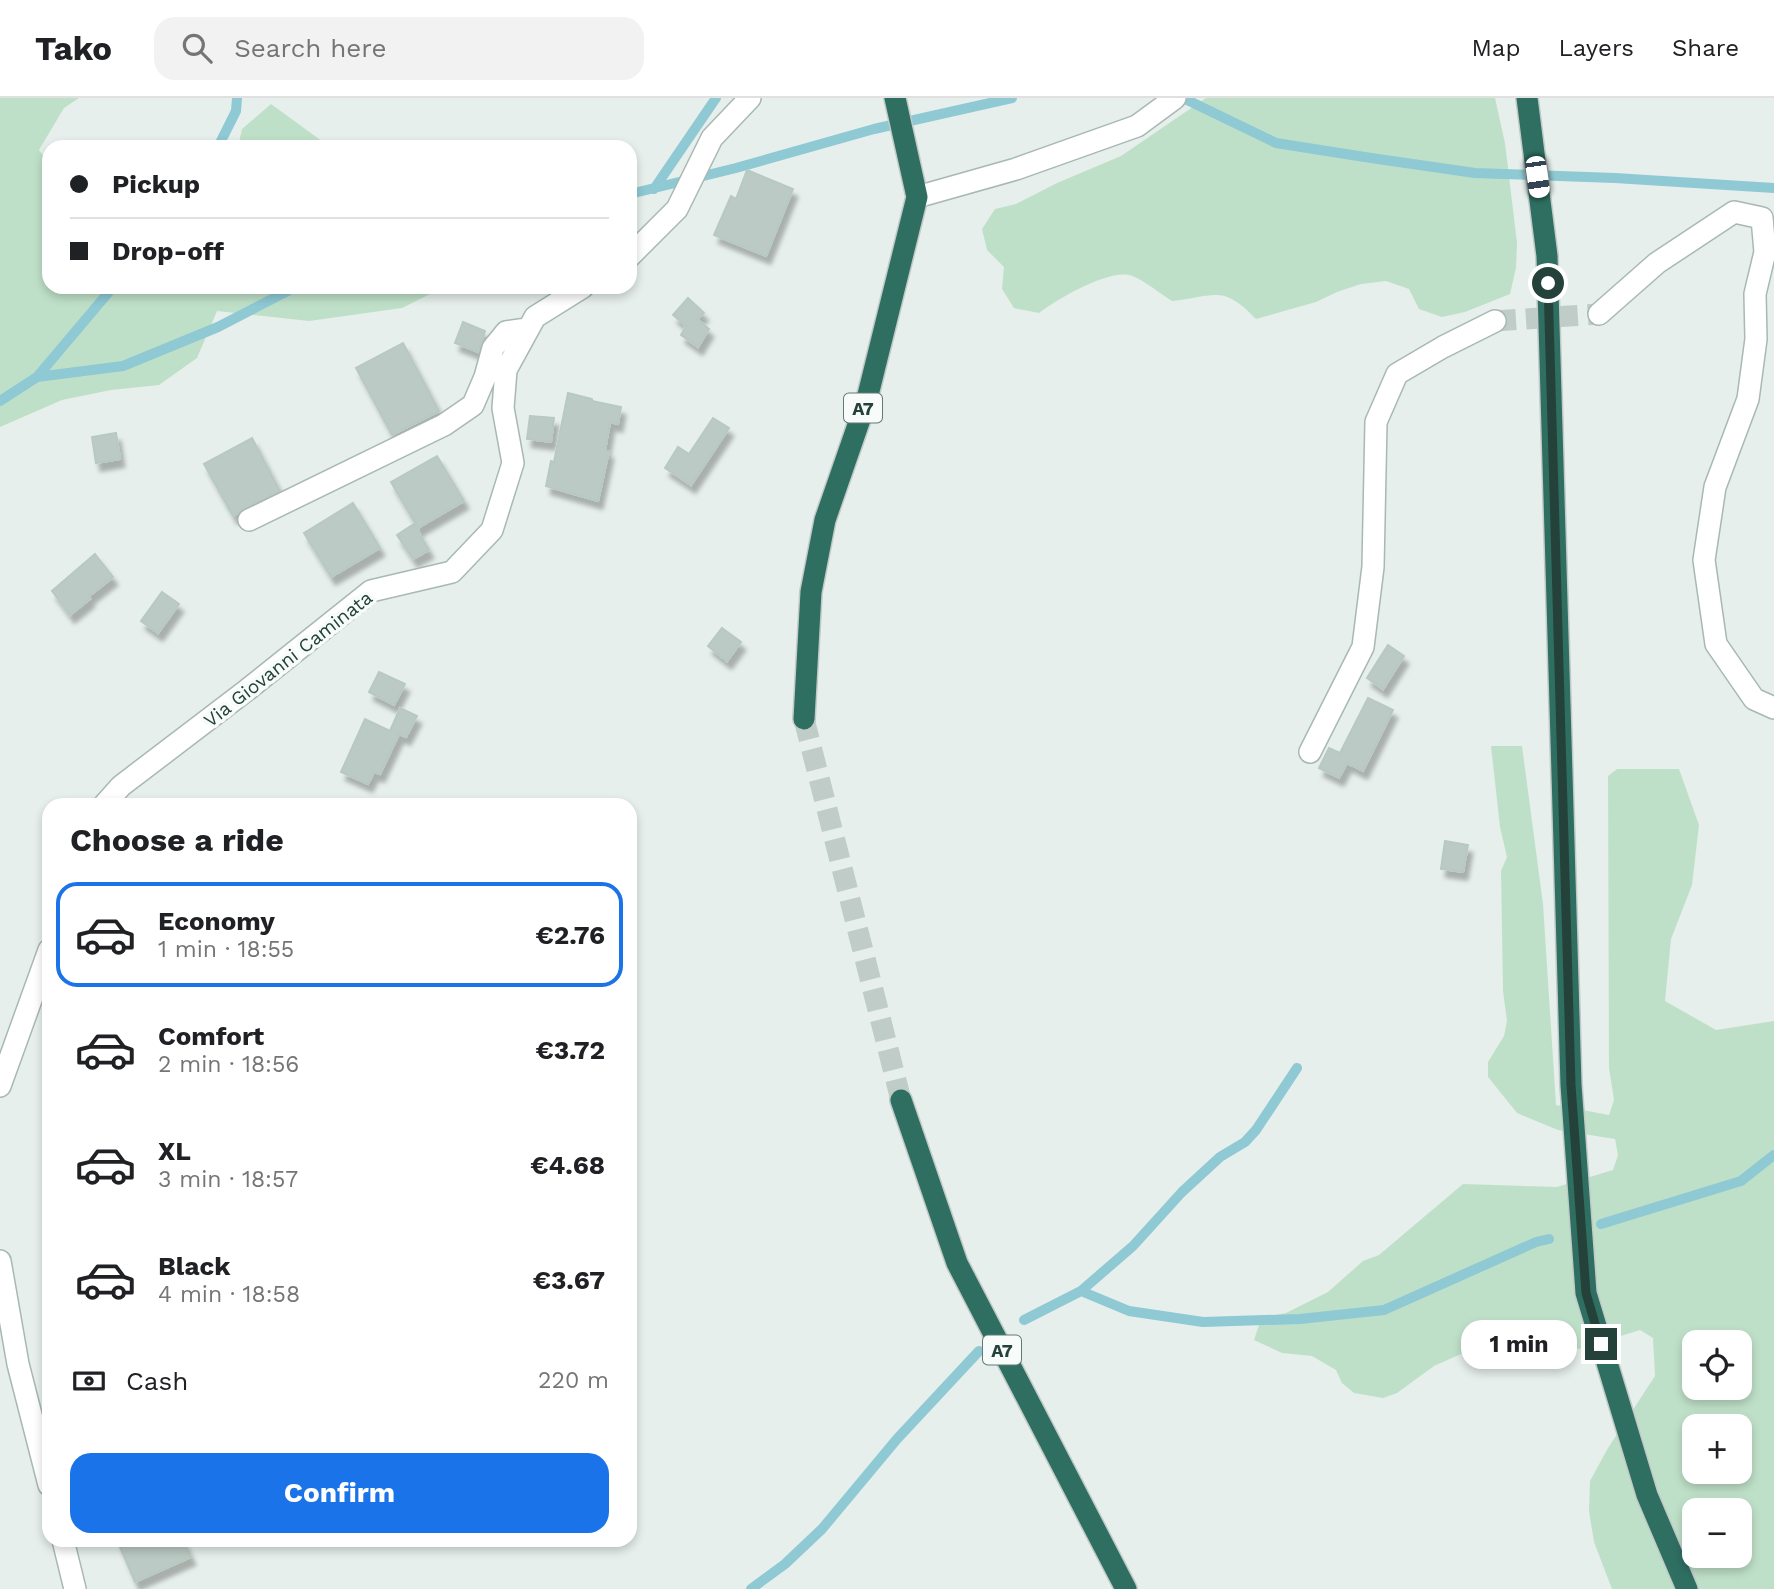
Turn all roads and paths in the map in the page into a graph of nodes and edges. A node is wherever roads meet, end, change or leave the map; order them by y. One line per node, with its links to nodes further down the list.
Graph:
1 (750, 98): 6 (street)
2 (895, 98): 5 (highway, A7)
3 (1175, 98): 5 (street)
4 (1527, 98): 24 (highway)
5 (917, 197): 13 (highway, A7)
6 (637, 249)
7 (572, 294): 10 (street, Via Giovanni Caminata)
8 (1599, 314): 12 (street)
9 (1495, 321): 14 (street)
10 (527, 329): 11 (street); 15 (street, Via Giovanni Caminata)
11 (249, 520)
12 (1774, 708)
13 (804, 719)
14 (1310, 752)
15 (110, 798)
16 (42, 969): 17 (street)
17 (0, 1086)
18 (901, 1100): 23 (highway, A7)
19 (0, 1261): 20 (street)
20 (42, 1458)
21 (65, 1547): 22 (street)
22 (75, 1589)
23 (1126, 1589)
24 (1687, 1589)

